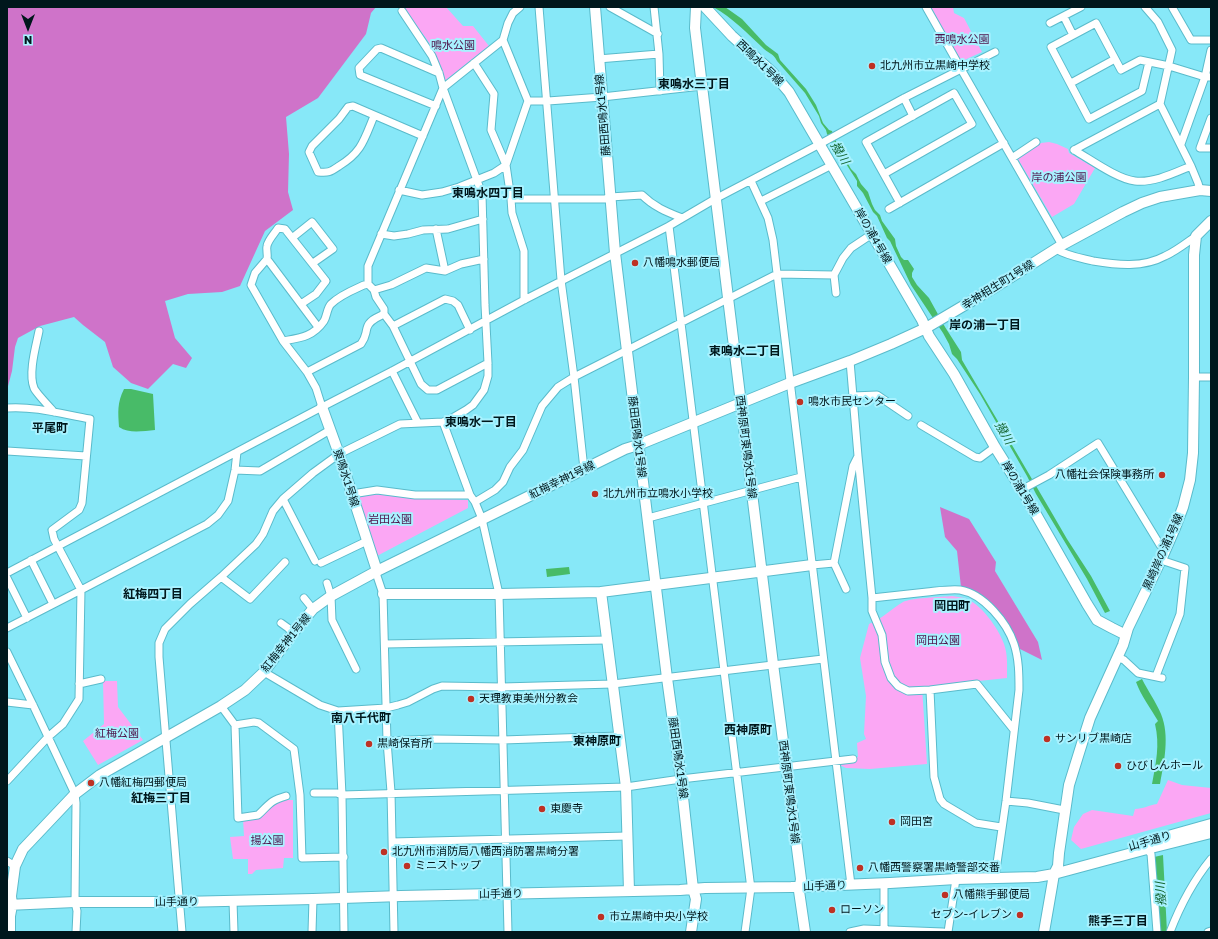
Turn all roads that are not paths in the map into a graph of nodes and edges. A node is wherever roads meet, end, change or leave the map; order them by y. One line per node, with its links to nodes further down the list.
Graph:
1 (520, 7): 17 (street)
2 (539, 7): 37 (street)
3 (595, 7): 22 (street, 藤田西鳴水1号線)
4 (610, 7): 15 (street)
5 (654, 7): 15 (street)
6 (696, 7): 31 (street, 西神原町東鳴水1号線)
7 (705, 7): 45 (street, 西鳴水1号線)
8 (926, 7): 27 (street)
9 (1145, 7): 26 (street)
10 (1172, 7): 18 (street)
11 (1079, 8): 13 (street)
12 (402, 10): 28 (street)
13 (1064, 17): 14 (street); 16 (street)
14 (1050, 23)
15 (658, 34): 21 (street)
16 (1073, 35): 23 (street); 30 (street)
17 (503, 40): 25 (street); 36 (street)
18 (1211, 40)
19 (1211, 50): 29 (street)
20 (995, 52): 27 (street)
21 (659, 54): 22 (street); 33 (street)
22 (598, 59): 34 (street, 藤田西鳴水1号線)
23 (1115, 59): 24 (street); 30 (street)
24 (1149, 62): 26 (street); 30 (street)
25 (474, 63): 32 (street); 50 (street)
26 (1169, 66): 29 (street); 38 (street)
27 (961, 69): 35 (street); 46 (street)
28 (439, 73): 32 (street); 39 (street)
29 (1208, 77): 47 (street)
30 (1071, 83)
31 (702, 86): 33 (street); 62 (street, 西神原町東鳴水1号線)
32 (442, 88): 39 (street); 54 (street)
33 (660, 91): 34 (street)
34 (602, 97): 37 (street); 59 (street, 藤田西鳴水1号線)
35 (904, 98): 41 (street); 45 (street)
36 (528, 101): 37 (street); 50 (street)
37 (548, 101): 61 (street)
38 (1160, 104): 47 (street); 52 (street)
39 (436, 106): 43 (street)
40 (374, 116): 40 (street); 43 (street)
41 (913, 116): 53 (street); 53 (street)
42 (1211, 118): 48 (street)
43 (423, 136): 56 (street)
44 (1036, 142): 49 (street)
45 (822, 143): 51 (street, 岸の浦4号線); 55 (street)
46 (1004, 143): 49 (street); 64 (street)
47 (1181, 144): 52 (street)
48 (1211, 148)
49 (1012, 158): 75 (street)
50 (506, 165): 54 (street); 60 (street)
51 (832, 165): 63 (street); 72 (street, 岸の浦4号線)
52 (1192, 166): 57 (street)
53 (884, 174): 64 (street)
54 (478, 180): 56 (street); 67 (street)
55 (751, 181): 62 (street); 63 (street)
56 (399, 190): 71 (street)
57 (1200, 190): 58 (street, 幸神相生町1号線); 75 (street, 幸神相生町1号線)
58 (1211, 191)
59 (610, 197): 61 (street); 66 (street); 76 (street, 藤田西鳴水1号線)
60 (511, 199): 61 (street); 88 (street)
61 (554, 199): 83 (street)
62 (715, 199): 66 (street); 87 (street, 西神原町東鳴水1号線)
63 (760, 201): 81 (street)
64 (900, 203): 65 (street)
65 (889, 209)
66 (682, 218): 69 (street)
67 (483, 219): 70 (street); 78 (street)
68 (1211, 221): 73 (street)
69 (669, 226): 76 (street); 92 (street)
70 (436, 229): 71 (street); 80 (street)
71 (381, 234): 84 (street)
72 (872, 234): 82 (street); 95 (street, 岸の浦4号線)
73 (1196, 236): 75 (street); 106 (street, 黒崎岸の浦1号線)
74 (292, 238): 77 (street); 79 (street); 79 (street)
75 (1059, 247): 95 (street, 幸神相生町1号線)
76 (614, 253): 83 (street); 99 (street, 藤田西鳴水1号線)
77 (266, 259): 89 (street); 98 (street)
78 (484, 259): 80 (street); 91 (street)
79 (313, 264): 89 (street)
80 (445, 271): 85 (street)
81 (777, 274): 82 (street); 87 (street); 108 (street)
82 (834, 275): 86 (street)
83 (562, 280): 88 (street); 105 (street)
84 (368, 284): 85 (street); 94 (street)
85 (374, 290): 90 (street)
86 (836, 294)
87 (728, 299): 92 (street); 110 (street, 西神原町東鳴水1号線)
88 (524, 300): 91 (street)
89 (301, 304): 94 (street)
90 (384, 314): 93 (street); 103 (street)
91 (486, 321): 96 (street); 102 (street)
92 (681, 323): 99 (street); 116 (street)
93 (393, 326): 96 (street); 101 (street)
94 (318, 327): 98 (street)
95 (926, 328): 100 (street, 幸神相生町1号線); 121 (street, 岸の浦1号線)
96 (470, 330): 101 (street)
97 (40, 331): 113 (street)
98 (283, 341): 103 (street)
99 (626, 351): 105 (street); 120 (street, 藤田西鳴水1号線)
100 (850, 361): 108 (street, 幸神相生町1号線); 109 (street)
101 (410, 362): 102 (street); 104 (street)
102 (488, 363): 115 (street)
103 (307, 372): 111 (street)
104 (392, 372): 111 (street); 117 (street)
105 (574, 377): 127 (street); 135 (street)
106 (1194, 377): 107 (street); 141 (street, 黒崎岸の浦1号線)
107 (1211, 377)
108 (790, 383): 110 (street, 幸神相生町1号線); 129 (street)
109 (853, 396): 114 (street); 126 (street)
110 (740, 404): 116 (street, 紅梅幸神1号線); 131 (street, 西神原町東鳴水1号線)
111 (322, 407): 119 (street, 東鳴水1号線); 123 (street)
112 (7, 408): 113 (street)
113 (54, 412): 125 (street)
114 (908, 416)
115 (443, 422): 117 (street); 133 (street)
116 (694, 422): 120 (street, 紅梅幸神1号線); 136 (street)
117 (418, 423): 124 (street)
118 (921, 425): 121 (street)
119 (330, 430): 124 (street, 東鳴水1号線); 128 (street)
120 (638, 445): 127 (street, 紅梅幸神1号線); 137 (street, 藤田西鳴水1号線)
121 (995, 448): 130 (street, 岸の浦1号線)
122 (7, 451): 125 (street)
123 (237, 452): 128 (street); 140 (street)
124 (339, 454): 132 (street, 東鳴水1号線); 134 (street)
125 (86, 456): 140 (street)
126 (858, 456): 145 (street); 162 (street)
127 (584, 469): 138 (street, 紅梅幸神1号線)
128 (235, 470): 156 (street)
129 (801, 477): 131 (street); 146 (street)
130 (1024, 488): 141 (street); 169 (street, 岸の浦1号線)
131 (752, 490): 136 (street); 148 (street, 西神原町東鳴水1号線)
132 (352, 494): 133 (street); 139 (street, 東鳴水1号線)
133 (470, 495): 135 (street)
134 (283, 499): 139 (street); 150 (street)
135 (476, 502): 138 (street)
136 (704, 503): 137 (street); 152 (street)
137 (648, 518): 154 (street, 藤田西鳴水1号線)
138 (482, 519): 147 (street, 紅梅幸神1号線); 159 (street)
139 (367, 541): 147 (street, 東鳴水1号線)
140 (58, 545): 142 (street); 156 (street)
141 (1165, 550): 143 (street, 黒崎岸の浦1号線)
142 (31, 560): 149 (street); 163 (street)
143 (1161, 560): 169 (street, 黒崎岸の浦1号線); 174 (street)
144 (285, 562): 150 (street)
145 (834, 562): 146 (street); 155 (street)
146 (812, 565): 148 (street); 175 (street)
147 (377, 571): 158 (street); 160 (street, 紅梅幸神1号線)
148 (761, 571): 152 (street); 176 (street, 西神原町東鳴水1号線)
149 (7, 573)
150 (221, 577): 195 (street)
151 (7, 578): 165 (street)
152 (713, 578): 154 (street); 178 (street)
153 (327, 584): 160 (street)
154 (655, 585): 157 (street); 180 (street, 藤田西鳴水1号線)
155 (846, 589)
156 (81, 590): 163 (street); 182 (street)
157 (601, 592): 159 (street); 170 (street)
158 (383, 594): 159 (street); 172 (street)
159 (499, 594): 171 (street)
160 (330, 596): 164 (street, 紅梅幸神1号線); 177 (street)
161 (304, 598): 164 (street)
162 (872, 598): 185 (street); 192 (street)
163 (53, 604): 165 (street)
164 (313, 609): 168 (street, 紅梅幸神1号線)
165 (27, 618): 167 (street)
166 (281, 623): 168 (street)
167 (7, 628)
168 (293, 633): 179 (street, 紅梅幸神1号線)
169 (1126, 635): 174 (street, 黒崎岸の浦1号線)
170 (607, 640): 171 (street); 183 (street)
171 (501, 643): 172 (street); 184 (street)
172 (385, 644): 189 (street)
173 (7, 652): 187 (street)
174 (1117, 657): 212 (street, 黒崎岸の浦1号線)
175 (823, 659): 176 (street); 199 (street)
176 (773, 664): 178 (street); 200 (street, 西神原町東鳴水1号線)
177 (356, 669)
178 (724, 670): 180 (street); 201 (street)
179 (264, 672): 188 (street, 紅梅幸神1号線); 190 (street)
180 (667, 678): 183 (street); 202 (street, 藤田西鳴水1号線)
181 (101, 679): 182 (street)
182 (79, 684): 194 (street)
183 (613, 684): 184 (street); 193 (street)
184 (502, 687): 189 (street); 196 (street)
185 (930, 690): 192 (street); 214 (street)
186 (7, 702): 187 (street)
187 (33, 705): 194 (street)
188 (221, 706): 191 (street); 195 (street, 紅梅幸神1号線)
189 (386, 708): 190 (street); 197 (street)
190 (338, 711): 209 (street)
191 (235, 725): 210 (street); 220 (street)
192 (1014, 730): 211 (street)
193 (619, 736): 196 (street); 204 (street)
194 (48, 737): 203 (street); 208 (street)
195 (165, 737): 208 (street, 紅梅幸神1号線); 238 (street)
196 (503, 740): 197 (street); 205 (street)
197 (387, 741): 206 (street)
198 (853, 759): 199 (street)
199 (836, 761): 200 (street); 227 (street)
200 (786, 767): 201 (street); 228 (street, 西神原町東鳴水1号線)
201 (737, 772): 202 (street); 229 (street)
202 (681, 779): 204 (street); 230 (street, 藤田西鳴水1号線)
203 (7, 781)
204 (626, 787): 205 (street); 216 (street)
205 (505, 789): 206 (street); 217 (street)
206 (391, 792): 209 (street); 218 (street)
207 (314, 793): 209 (street)
208 (75, 794): 222 (street, 紅梅幸神1号線); 237 (street)
209 (342, 794): 220 (street)
210 (286, 796)
211 (1006, 801): 212 (street); 214 (street)
212 (1064, 810): 223 (street, 黒崎岸の浦1号線)
213 (1211, 824): 223 (street, 山手通り)
214 (1001, 827): 224 (street)
215 (1211, 833): 219 (street, 山手通り)
216 (627, 836): 217 (street); 231 (street)
217 (505, 839): 218 (street); 232 (street)
218 (392, 842): 233 (street)
219 (1147, 848): 223 (street, 山手通り); 258 (street)
220 (344, 858): 234 (street)
221 (1211, 859): 259 (street)
222 (11, 863): 239 (street, 紅梅幸神1号線)
223 (1056, 870): 224 (street, 山手通り); 257 (street, 黒崎岸の浦1号線)
224 (994, 878): 225 (street, 山手通り)
225 (956, 879): 226 (street, 山手通り); 256 (street)
226 (884, 883): 227 (street, 山手通り); 240 (street)
227 (851, 885): 228 (street, 山手通り)
228 (799, 886): 229 (street, 山手通り); 253 (street, 西神原町東鳴水1号線)
229 (751, 888): 230 (street, 山手通り); 252 (street)
230 (693, 889): 231 (street, 山手通り); 250 (street); 251 (street, 藤田西鳴水1号線)
231 (629, 891): 232 (street, 山手通り)
232 (507, 894): 233 (street, 山手通り); 249 (street)
233 (393, 896): 234 (street, 山手通り); 248 (street)
234 (344, 898): 235 (street, 山手通り); 247 (street)
235 (313, 899): 236 (street, 山手通り); 246 (street)
236 (233, 901): 238 (street, 山手通り); 245 (street)
237 (75, 902): 238 (street, 山手通り); 239 (street, 山手通り); 243 (street)
238 (180, 902): 244 (street)
239 (9, 905): 242 (street, 紅梅幸神1号線)
240 (884, 931): 254 (street); 255 (street)
241 (1211, 931): 260 (street)
242 (10, 932)
243 (76, 932)
244 (182, 932)
245 (234, 932)
246 (312, 932)
247 (344, 932)
248 (394, 932)
249 (508, 932)
250 (685, 932)
251 (691, 932)
252 (745, 932)
253 (805, 932)
254 (850, 932)
255 (943, 932)
256 (948, 932)
257 (1044, 932)
258 (1157, 932)
259 (1170, 932)
260 (1208, 932)

